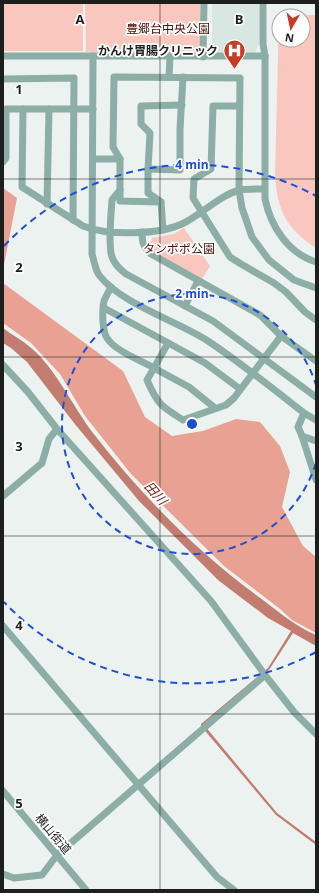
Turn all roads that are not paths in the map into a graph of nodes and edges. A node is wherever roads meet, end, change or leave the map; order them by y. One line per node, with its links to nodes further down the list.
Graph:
1 (204, 3): 8 (street)
2 (263, 3): 6 (street)
3 (267, 3): 6 (street)
4 (3, 56): 5 (street)
5 (93, 56): 7 (street); 17 (street)
6 (264, 56): 8 (street); 23 (street)
7 (170, 57): 8 (street); 9 (street)
8 (203, 57)
9 (169, 77): 10 (street); 20 (street)
10 (183, 77): 12 (street); 13 (street)
11 (3, 79): 16 (street)
12 (182, 105): 22 (street); 22 (street)
13 (240, 106): 25 (street); 28 (street)
14 (23, 109): 15 (street); 18 (street); 27 (street)
15 (48, 109): 16 (street); 27 (street)
16 (75, 109): 17 (street); 29 (street)
17 (93, 109): 19 (street)
18 (5, 126): 21 (street)
19 (93, 159): 20 (street); 30 (street)
20 (120, 160): 24 (street)
21 (3, 162)
22 (148, 169): 26 (street)
23 (264, 189): 25 (street); 34 (street)
24 (120, 190): 26 (street); 32 (street)
25 (239, 190): 28 (street); 36 (street)
26 (161, 202): 31 (street)
27 (47, 204): 29 (street)
28 (203, 212): 31 (street); 39 (street)
29 (73, 220): 30 (street)
30 (93, 230): 32 (street); 37 (street)
31 (163, 230): 33 (street)
32 (111, 232): 33 (street); 40 (street)
33 (142, 232): 35 (street)
34 (316, 262)
35 (198, 280): 40 (street); 43 (street)
36 (294, 280): 38 (street); 39 (street)
37 (110, 286): 41 (street); 49 (street)
38 (316, 288)
39 (286, 292): 42 (street)
40 (185, 306): 45 (street)
41 (104, 308): 44 (street); 48 (street)
42 (316, 320)
43 (281, 336): 45 (street); 46 (street)
44 (168, 343): 48 (street); 50 (street)
45 (264, 358): 49 (street); 51 (street)
46 (316, 361)
47 (3, 365): 55 (street)
48 (154, 368): 52 (street); 52 (street)
49 (253, 373): 50 (street); 53 (street)
50 (240, 389): 52 (street)
51 (316, 397)
52 (215, 408)
53 (304, 413): 54 (street); 56 (street)
54 (316, 420)
55 (57, 429): 59 (street); 61 (street)
56 (302, 436): 57 (street); 58 (street)
57 (316, 441)
58 (315, 476)
59 (3, 496)
60 (3, 626): 63 (street)
61 (265, 675): 62 (street); 63 (street)
62 (316, 734)
63 (139, 785): 65 (street); 68 (street)
64 (3, 791): 65 (street, 横山街道)
65 (57, 855): 66 (street); 67 (street, 横山街道)
66 (3, 874)
67 (86, 890)
68 (234, 890)

